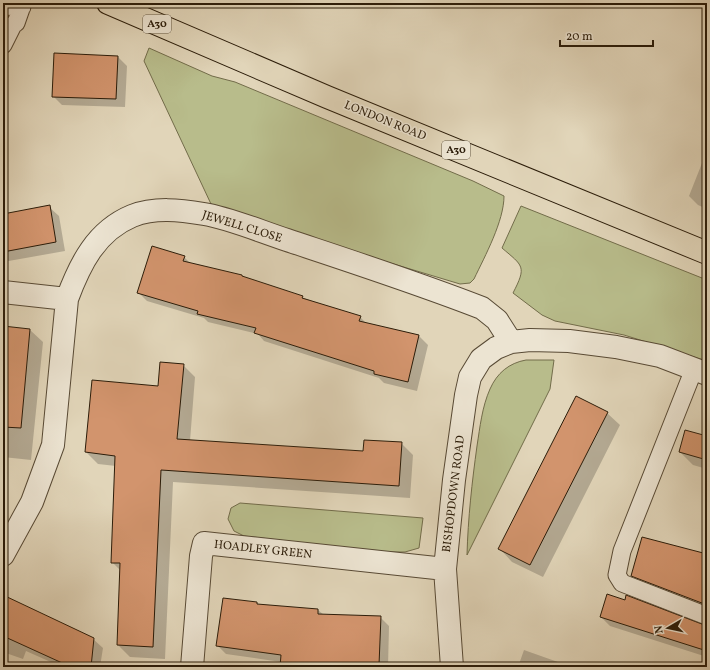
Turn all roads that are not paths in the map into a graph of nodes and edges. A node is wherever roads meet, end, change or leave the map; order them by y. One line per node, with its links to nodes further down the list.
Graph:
1 (108, 3): 6 (highway, LONDON ROAD / A30)
2 (22, 5): 3 (lane); 4 (lane)
3 (3, 6)
4 (7, 29): 5 (lane)
5 (3, 45)
6 (707, 253)
7 (3, 292): 8 (street)
8 (67, 299): 9 (street, JEWELL CLOSE); 11 (street, JEWELL CLOSE)
9 (511, 342): 10 (street, BISHOPDOWN ROAD); 12 (street, BISHOPDOWN ROAD)
10 (700, 372): 13 (lane)
11 (3, 556)
12 (445, 569): 14 (street, HOADLEY GREEN); 15 (street, BISHOPDOWN ROAD)
13 (707, 616)
14 (192, 667)
15 (452, 667)

